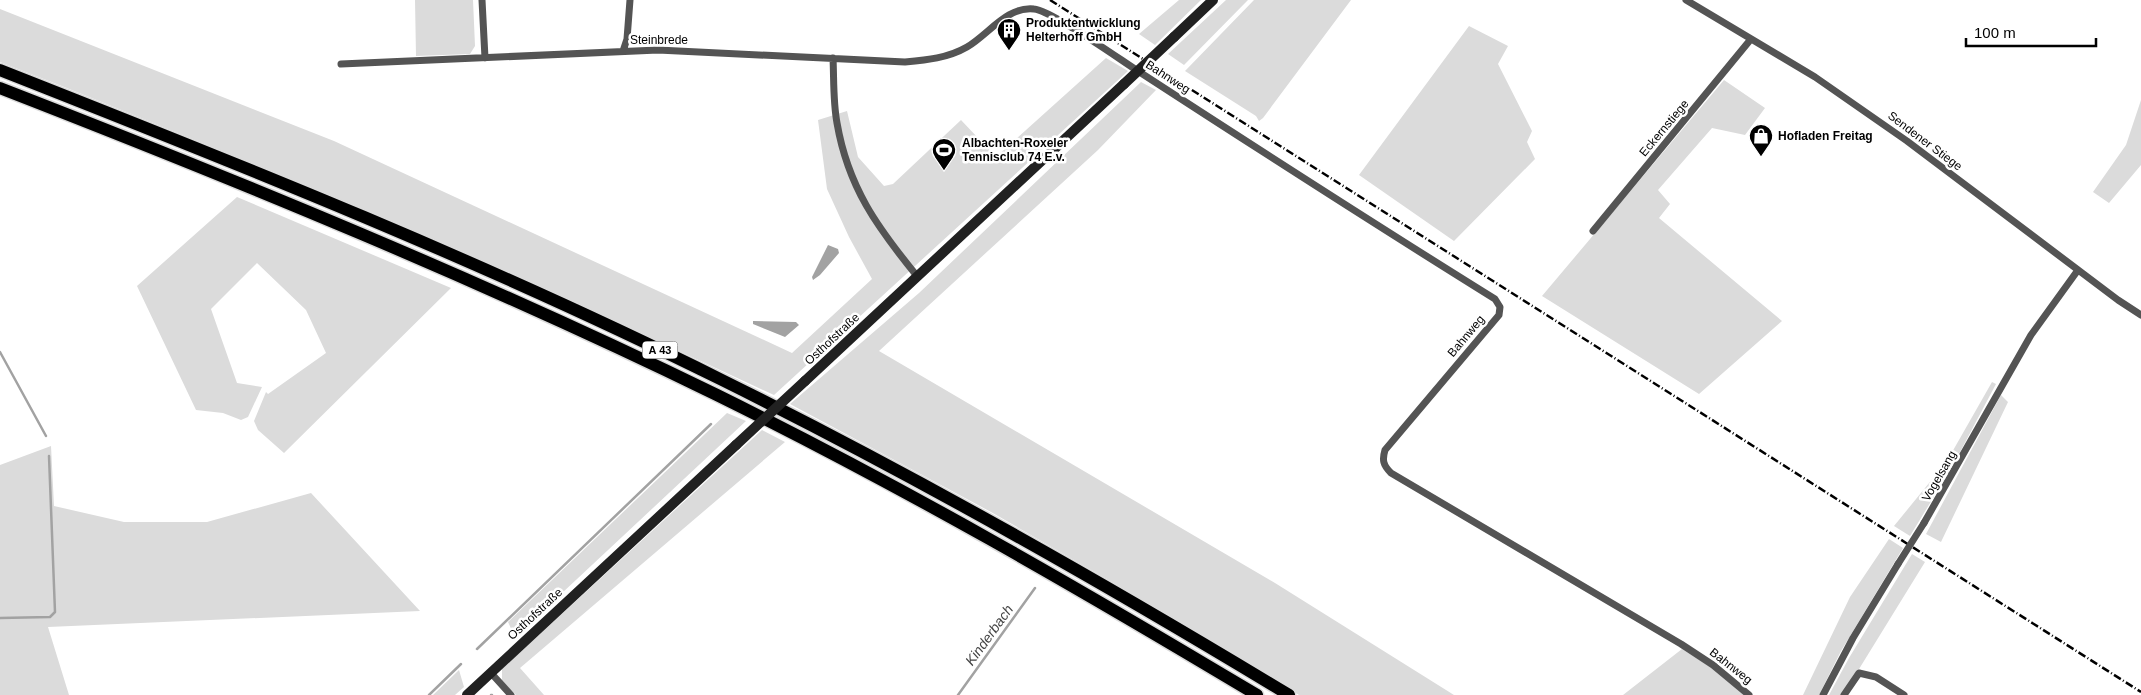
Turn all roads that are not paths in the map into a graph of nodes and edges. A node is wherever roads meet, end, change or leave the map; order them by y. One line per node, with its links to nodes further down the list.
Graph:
1 (482, 0): 8 (street)
2 (630, 0): 7 (street)
3 (1213, 0): 15 (street, Osthofstraße, bridge)
4 (1686, 0): 6 (street, Sendener Stiege)
5 (1017, 10): 9 (street, Steinbrede); 22 (street, Bahnweg)
6 (1751, 38): 13 (street, Eckernstiege); 14 (street, Sendener Stiege)
7 (623, 51): 8 (street, Steinbrede); 9 (street, Steinbrede)
8 (485, 58): 10 (street, Steinbrede)
9 (832, 58): 15 (street)
10 (341, 64)
11 (0, 70): 21 (highway, A 43)
12 (0, 88): 20 (highway, A 43)
13 (1593, 231)
14 (2078, 270): 16 (street, Sendener Stiege); 23 (street, Vogelsang, bridge)
15 (917, 276): 17 (street, Osthofstraße, bridge)
16 (2141, 314)
17 (491, 673): 18 (street, Osthofstraße); 19 (street)
18 (467, 695)
19 (511, 695)
20 (1257, 695)
21 (1289, 695)
22 (1749, 695)
23 (1823, 695)
24 (1844, 695): 25 (street)
25 (1904, 695)

